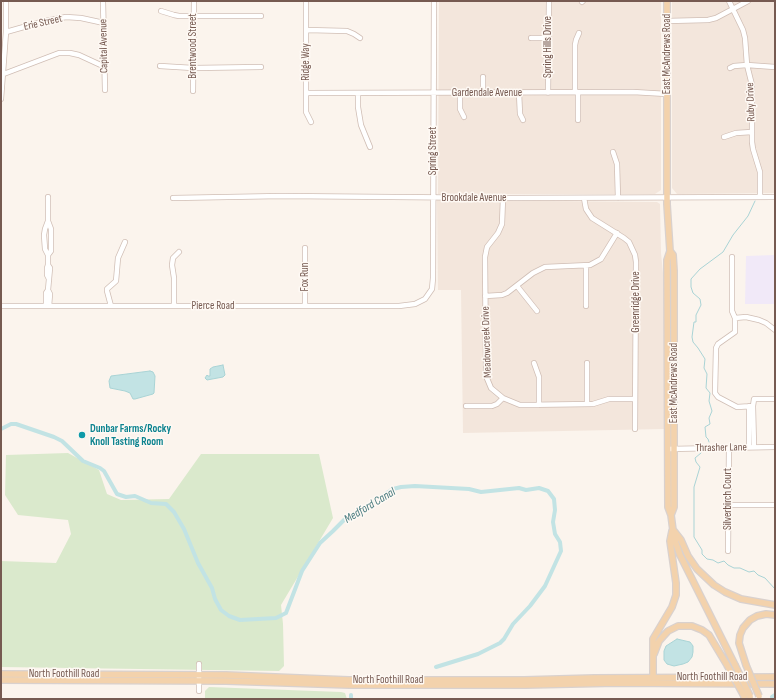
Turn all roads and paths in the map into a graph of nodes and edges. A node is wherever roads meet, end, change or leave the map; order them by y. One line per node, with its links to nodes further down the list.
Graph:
1 (6, 1): 17 (street)
2 (103, 1): 15 (street, Capital Avenue)
3 (194, 1): 12 (street, Brentwood Street)
4 (306, 1): 16 (street, Ridge Way)
5 (434, 1): 37 (street, Spring Street)
6 (549, 1): 21 (street, Spring Hills Drive)
7 (667, 1): 14 (main road, East McAndrews Road)
8 (729, 1): 10 (street, Ruby Drive)
9 (748, 1): 10 (street)
10 (733, 9): 14 (street); 22 (street, Ruby Drive)
11 (161, 10): 12 (street)
12 (194, 16): 13 (street); 27 (street, Brentwood Street)
13 (261, 16)
14 (667, 21): 41 (main road, East McAndrews Road)
15 (104, 23): 17 (street, Erie Street); 26 (street, Capital Avenue)
16 (306, 30): 19 (street); 35 (street, Ridge Way)
17 (6, 32): 29 (street)
18 (579, 33): 34 (street)
19 (360, 38)
20 (531, 38): 21 (street)
21 (548, 38): 33 (street, Spring Hills Drive)
22 (747, 65): 24 (street); 28 (street); 47 (street, Ruby Drive)
23 (160, 66): 27 (street)
24 (775, 66)
25 (261, 67): 27 (street)
26 (105, 68): 29 (street); 31 (street, Capital Avenue)
27 (193, 68): 32 (street, Brentwood Street)
28 (730, 68)
29 (2, 74): 42 (street)
30 (482, 77): 39 (street)
31 (105, 90)
32 (193, 91)
33 (548, 92): 34 (street, Gardendale Avenue); 40 (street, Gardendale Avenue)
34 (577, 92): 41 (street, Gardendale Avenue); 45 (street)
35 (306, 93): 36 (street, Gardendale Avenue); 46 (street, Ridge Way)
36 (358, 93): 37 (street, Gardendale Avenue); 49 (street)
37 (434, 93): 38 (street, Gardendale Avenue); 52 (street, Spring Street)
38 (460, 93): 39 (street, Gardendale Avenue); 43 (street)
39 (483, 93): 40 (street, Gardendale Avenue)
40 (519, 93): 44 (street)
41 (667, 94): 53 (main road, East McAndrews Road)
42 (1, 99)
43 (464, 117)
44 (522, 120)
45 (578, 120)
46 (311, 122)
47 (752, 132): 48 (street); 54 (street, Ruby Drive)
48 (724, 137)
49 (370, 147)
50 (613, 152): 59 (street)
51 (48, 197): 71 (street)
52 (433, 197): 56 (street, Brookdale Avenue); 57 (street, Brookdale Avenue); 69 (street, Spring Street)
53 (666, 197): 54 (street, Brookdale Avenue); 59 (street, Brookdale Avenue); 63 (main road, East McAndrews Road)
54 (760, 197): 55 (street, Brookdale Avenue)
55 (775, 197)
56 (173, 198)
57 (503, 198): 58 (street, Brookdale Avenue); 68 (street, Meadowcreek Drive)
58 (584, 198): 59 (street, Brookdale Avenue); 60 (street, Greenridge Drive)
59 (618, 198)
60 (617, 234): 66 (street); 82 (street, Greenridge Drive)
61 (125, 242): 72 (street)
62 (305, 248): 74 (street, Fox Run)
63 (670, 251): 92 (main road, East McAndrews Road); 93 (main road, East McAndrews Road)
64 (179, 252): 73 (street)
65 (732, 257): 77 (street)
66 (586, 266): 67 (street); 75 (street)
67 (517, 286): 68 (street); 76 (street)
68 (485, 296): 81 (street, Meadowcreek Drive)
69 (425, 299): 74 (street, Pierce Road)
70 (1, 306): 71 (street, Pierce Road)
71 (48, 306): 72 (street, Pierce Road)
72 (111, 306): 73 (street, Pierce Road)
73 (174, 306): 74 (street, Pierce Road)
74 (305, 306)
75 (586, 306)
76 (537, 310)
77 (735, 318): 78 (street); 87 (street)
78 (775, 330)
79 (534, 363): 85 (street)
80 (587, 363): 84 (street)
81 (502, 398): 85 (street); 86 (street)
82 (635, 399): 84 (street); 88 (street, Greenridge Drive)
83 (775, 399): 87 (street)
84 (587, 404): 85 (street)
85 (539, 405)
86 (466, 406)
87 (751, 406): 89 (street)
88 (635, 429)
89 (751, 447): 90 (street, Thrasher Lane); 91 (street, Thrasher Lane)
90 (775, 447)
91 (729, 448): 93 (street, Thrasher Lane); 94 (street, Silverbirch Court)
92 (668, 449): 93 (street, Thrasher Lane); 96 (main road, East McAndrews Road)
93 (674, 449): 96 (main road, East McAndrews Road)
94 (729, 505): 95 (street); 98 (street, Silverbirch Court)
95 (775, 505)
96 (671, 515): 97 (main road, East McAndrews Road)
97 (673, 529): 99 (main road); 101 (main road); 110 (main road, East McAndrews Road, bridge)
98 (728, 551)
99 (775, 605)
100 (775, 615): 111 (main road, bridge)
101 (653, 656): 107 (main road); 110 (main road, bridge)
102 (199, 664): 105 (street)
103 (1, 674): 105 (main road, North Foothill Road)
104 (775, 677): 107 (main road, North Foothill Road)
105 (199, 678): 106 (main road, North Foothill Road); 107 (main road, North Foothill Road); 109 (street)
106 (1, 680)
107 (653, 680): 108 (main road, North Foothill Road)
108 (775, 684)
109 (199, 691)
110 (749, 697)
111 (760, 697)

